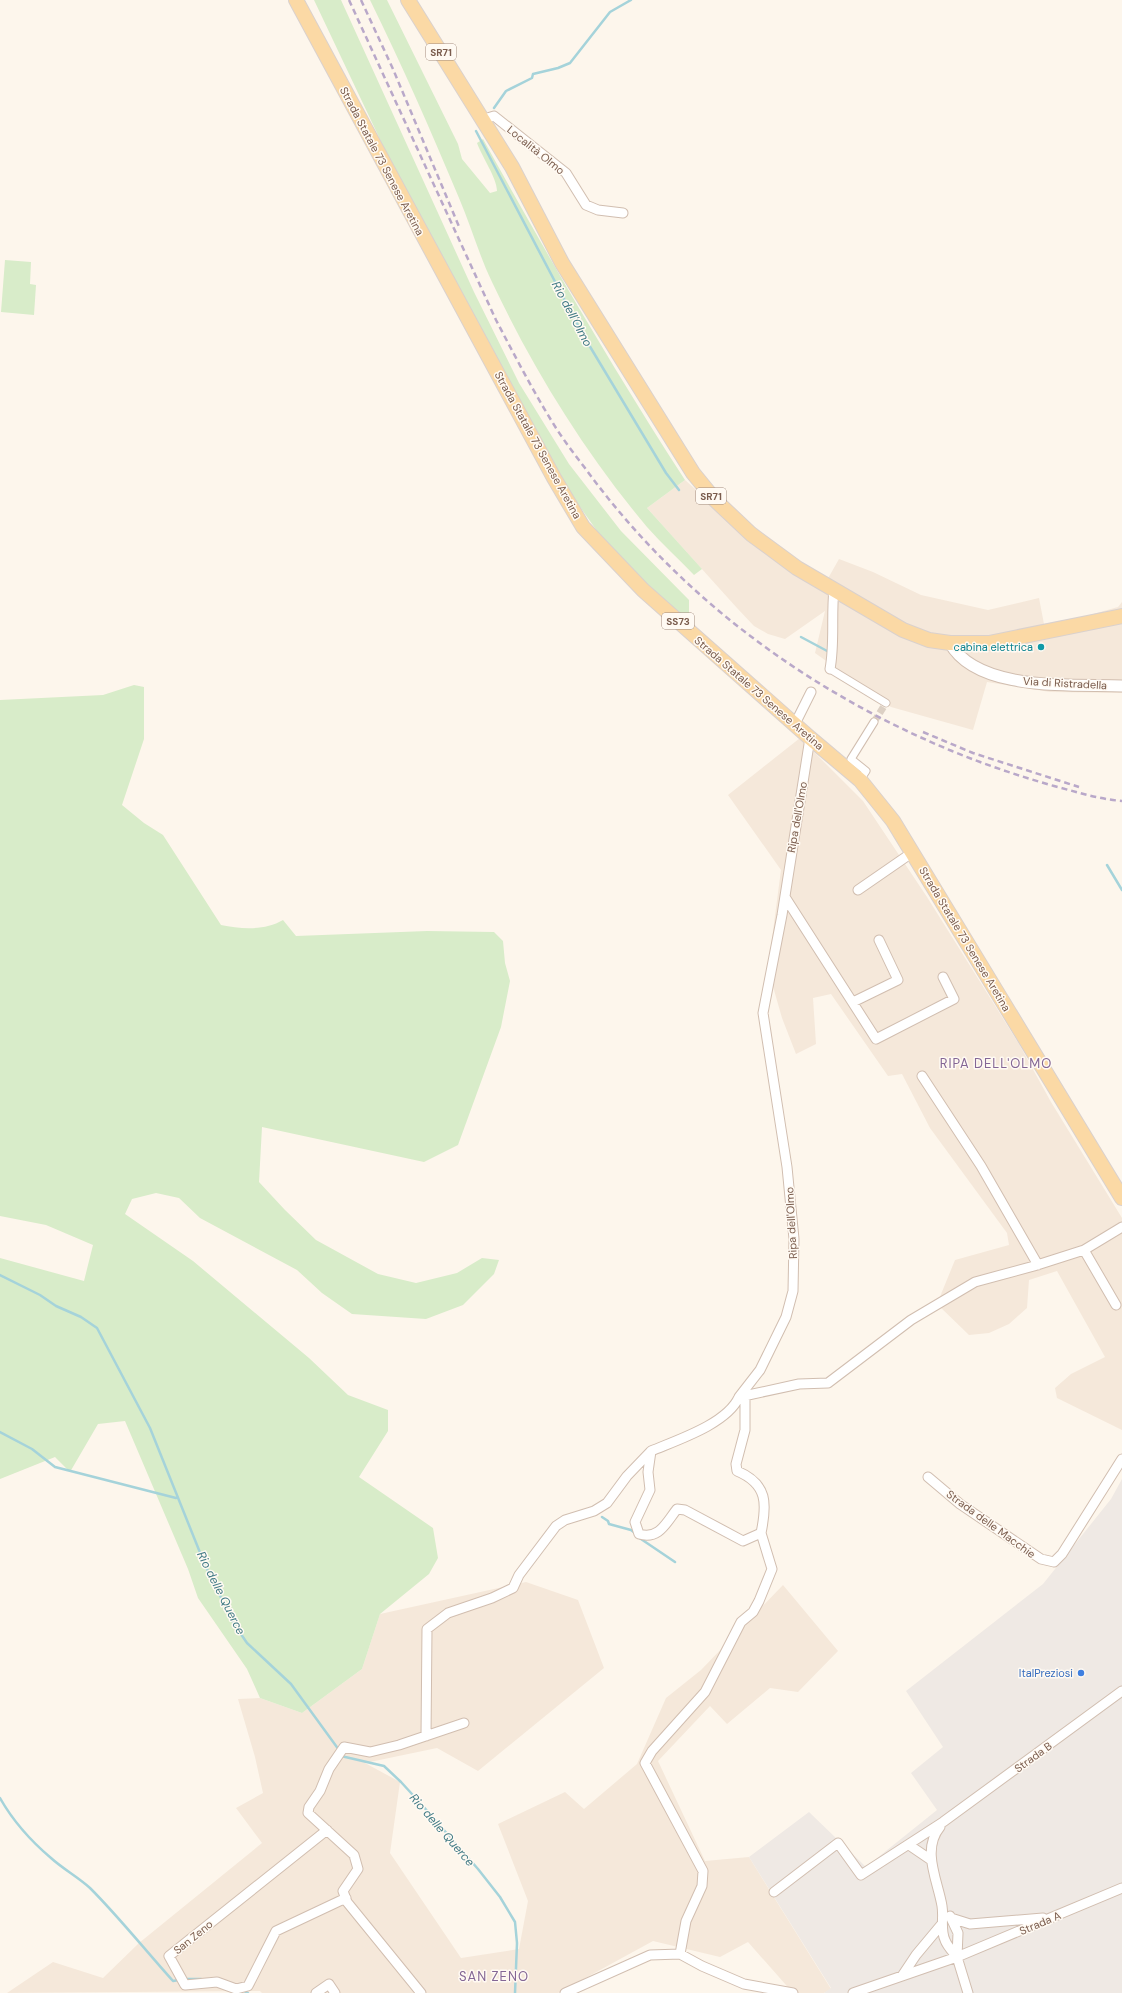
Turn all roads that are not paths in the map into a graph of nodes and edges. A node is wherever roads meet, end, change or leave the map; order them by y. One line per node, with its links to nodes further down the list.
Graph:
1 (296, 0): 15 (main road, Strada Statale 73 Senese Aretina / SS73)
2 (408, 0): 4 (main road, SR71)
3 (417, 0): 4 (main road, SR71)
4 (474, 103): 5 (main road, SR71)
5 (484, 119): 6 (street, Località Olmo); 7 (main road, SR71)
6 (623, 213)
7 (834, 589): 9 (main road, SR71); 10 (street)
8 (1122, 616): 9 (main road, SR71)
9 (950, 642): 11 (street, Via di Ristradella)
10 (830, 670): 13 (street)
11 (1122, 686)
12 (811, 692): 15 (street)
13 (886, 703)
14 (874, 722): 17 (street)
15 (795, 724): 16 (main road, Strada Statale 73 Senese Aretina / SS73)
16 (810, 738): 17 (main road, Strada Statale 73 Senese Aretina / SS73); 20 (street, Ripa dell'Olmo)
17 (860, 780): 18 (main road, Strada Statale 73 Senese Aretina / SS73)
18 (913, 852): 19 (street); 25 (main road, Strada Statale 73 Senese Aretina / SS73)
19 (858, 890)
20 (785, 897): 23 (street); 30 (street, Ripa dell'Olmo)
21 (879, 940): 23 (street)
22 (943, 977): 23 (street)
23 (853, 1002)
24 (922, 1076): 28 (street)
25 (1122, 1198)
26 (1122, 1227): 27 (street)
27 (1084, 1250): 28 (street); 29 (street)
28 (1038, 1265): 30 (street)
29 (1116, 1305)
30 (742, 1396): 31 (street, Ripa dell'Olmo); 34 (street)
31 (651, 1451): 34 (street); 37 (street)
32 (1122, 1458): 33 (street, Strada delle Macchie)
33 (928, 1477)
34 (761, 1533): 49 (street)
35 (1122, 1691): 38 (street, Strada B)
36 (464, 1723): 37 (street)
37 (426, 1736): 39 (street)
38 (943, 1822): 40 (street, Strada B); 41 (street, Strada B)
39 (327, 1830): 44 (street); 44 (street, San Zeno)
40 (909, 1845): 41 (street); 43 (street, Strada B)
41 (931, 1860): 45 (street, Strada B)
42 (1122, 1888): 46 (street, Strada A)
43 (774, 1892)
44 (346, 1898): 52 (street)
45 (942, 1907): 47 (street, Strada B); 48 (street, Strada B)
46 (1053, 1917): 47 (street); 50 (street, Strada A)
47 (951, 1918): 50 (street, Strada B)
48 (941, 1925): 50 (street, Strada B); 51 (street)
49 (680, 1954): 55 (street); 56 (street)
50 (957, 1957): 51 (street, Strada A); 58 (street, Strada B)
51 (902, 1976): 57 (street, Strada A)
52 (417, 1992)
53 (316, 1993): 54 (street)
54 (335, 1993)
55 (565, 1993)
56 (792, 1993)
57 (852, 1993)
58 (968, 1993)

